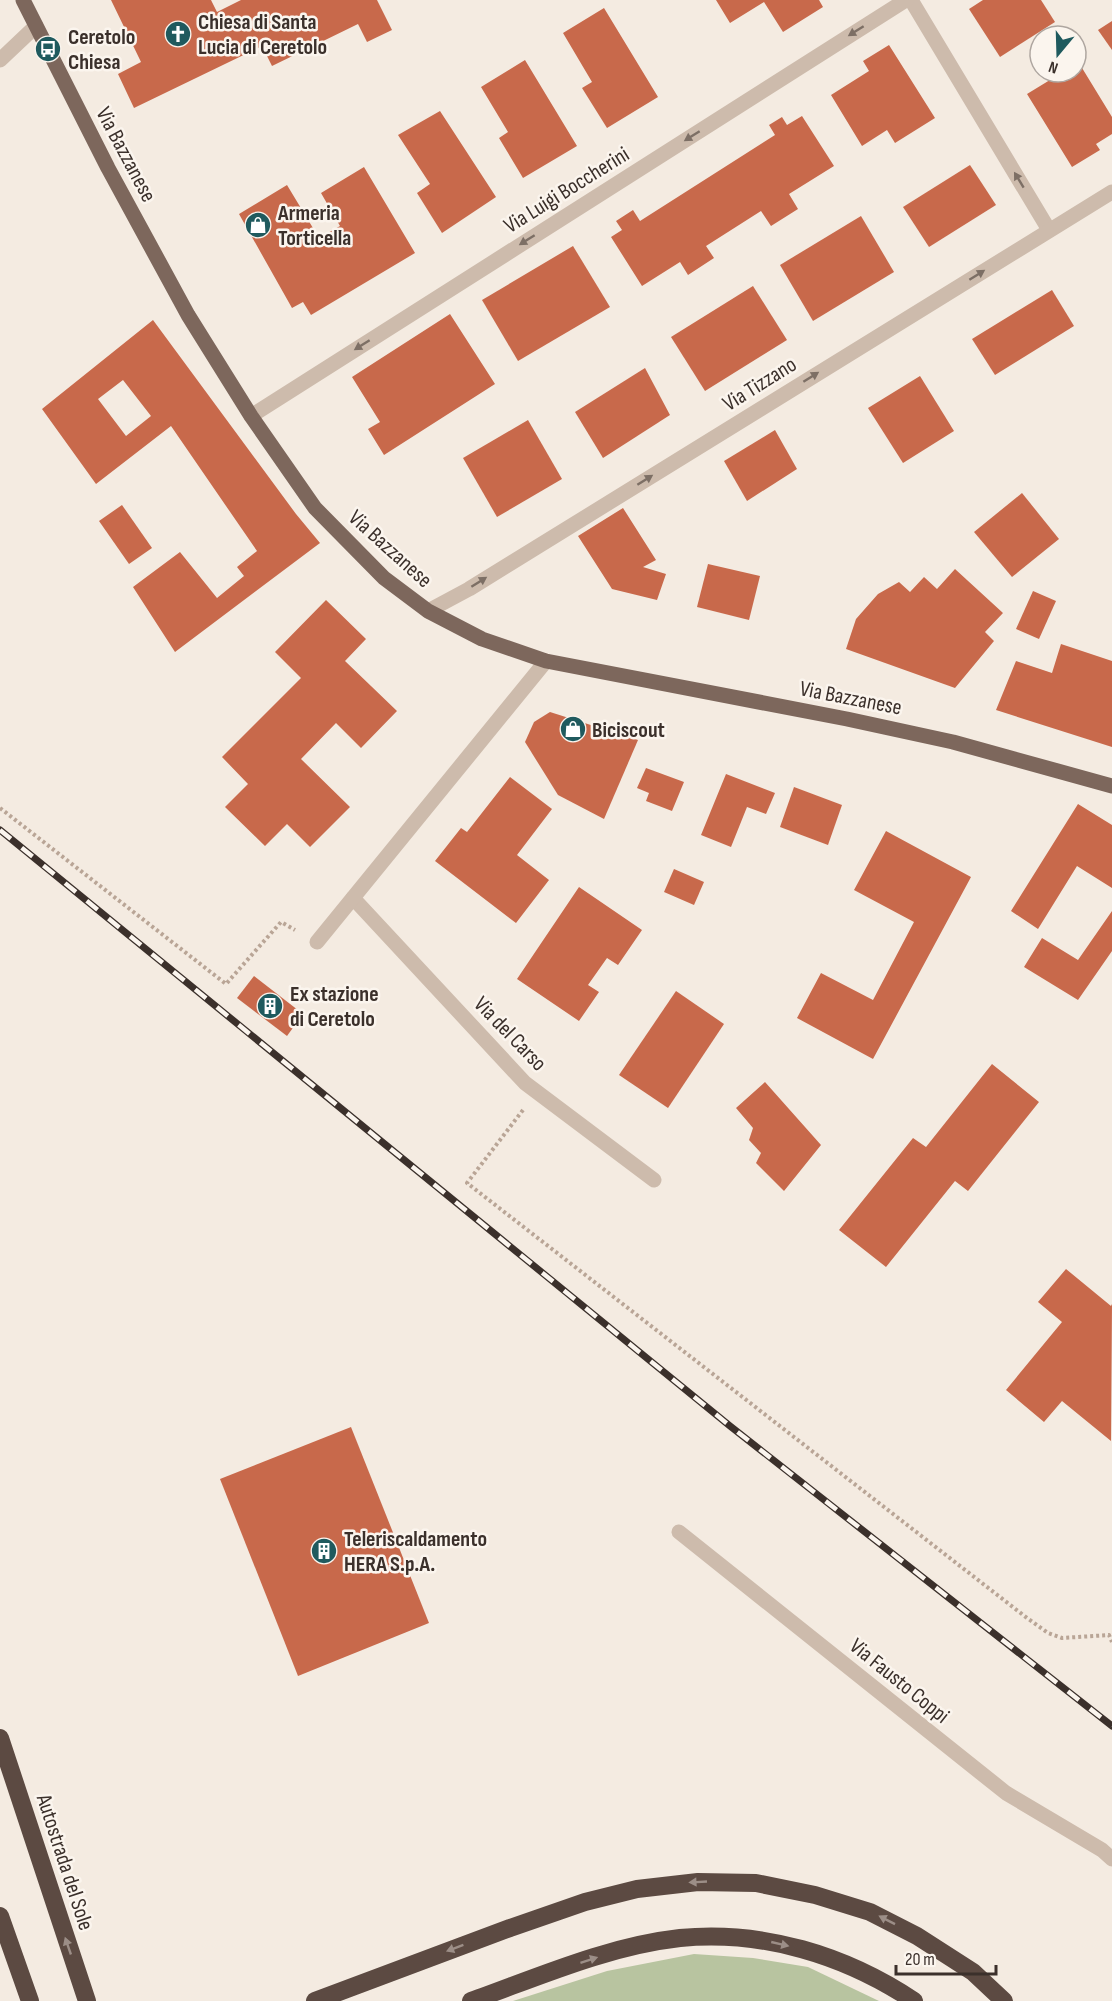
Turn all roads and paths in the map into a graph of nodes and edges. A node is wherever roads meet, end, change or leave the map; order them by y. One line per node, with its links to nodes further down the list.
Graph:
1 (23, 0): 4 (main road, Via Bazzanese)
2 (906, 0): 8 (street, Via Luigi Boccherini, one-way to 8)
3 (911, 0): 7 (street, one-way to 3)
4 (36, 26): 5 (street); 8 (main road, Via Bazzanese)
5 (0, 60)
6 (1112, 192): 7 (street, Via Tizzano)
7 (1049, 230): 9 (street, Via Tizzano, one-way to 7)
8 (250, 416): 9 (main road, Via Bazzanese)
9 (428, 611): 10 (main road, Via Bazzanese)
10 (546, 661): 11 (main road, Via Bazzanese); 13 (street)
11 (1112, 786)
12 (0, 808): 14 (path)
13 (353, 898): 14 (street); 15 (street, Via del Carso)
14 (317, 942)
15 (537, 1092): 16 (street, Via del Carso); 18 (path)
16 (654, 1180)
17 (679, 1532): 20 (street, Via Fausto Coppi)
18 (1112, 1642)
19 (0, 1738): 23 (highway, Autostrada del Sole, one-way to 19)
20 (1109, 1854)
21 (0, 1916): 22 (highway)
22 (30, 2001)
23 (87, 2001)
24 (315, 2001): 27 (highway, one-way to 24)
25 (471, 2001): 26 (highway, one-way to 26)
26 (914, 2001)
27 (1004, 2001)

